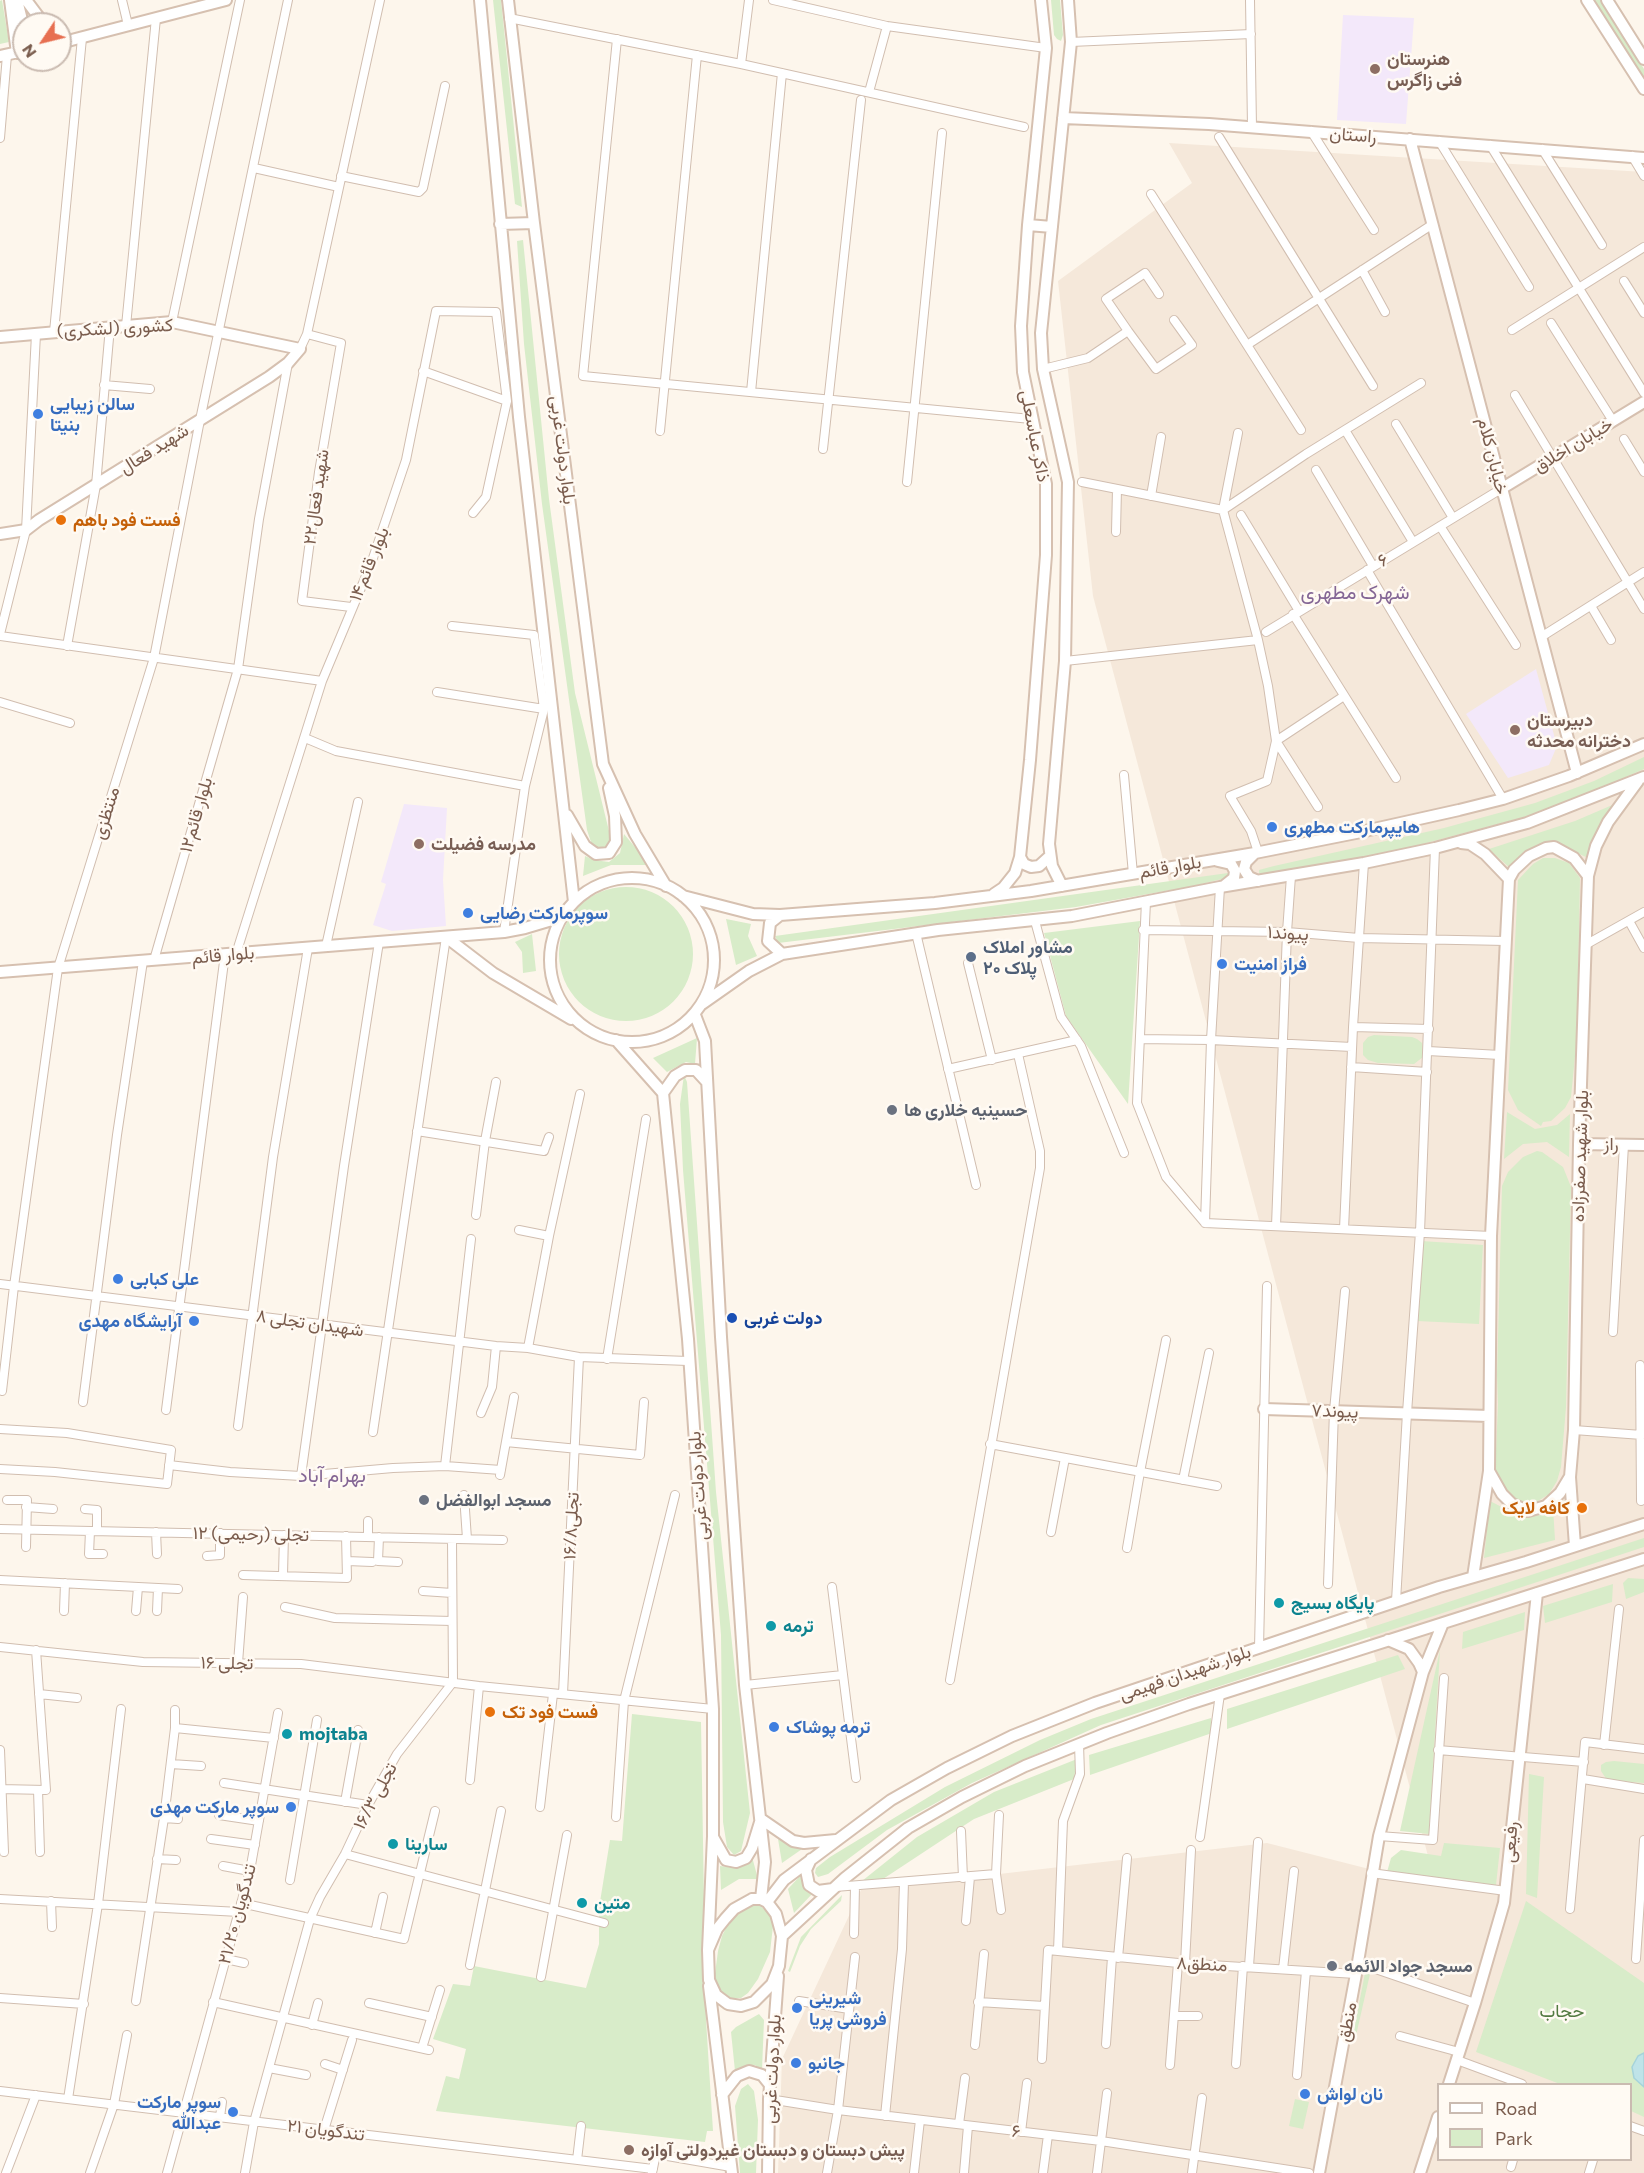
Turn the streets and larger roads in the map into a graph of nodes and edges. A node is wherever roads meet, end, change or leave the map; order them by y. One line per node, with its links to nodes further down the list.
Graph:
1 (10, 0): 29 (street)
2 (26, 0): 18 (street)
3 (122, 0): 21 (street)
4 (226, 0): 17 (street)
5 (240, 0): 73 (street)
6 (288, 0): 51 (street, منتظزی)
7 (380, 0): 52 (street)
8 (480, 0): 57 (street)
9 (508, 0): 20 (street, بلوار دولت غربی)
10 (749, 0): 32 (street)
11 (773, 0): 22 (street)
12 (1041, 0): 28 (street, ذاکر عباسعلی)
13 (1068, 0): 27 (street, ذاکر عباسعلی)
14 (1250, 0): 23 (street)
15 (1587, 0): 35 (street)
16 (1607, 0): 31 (street)
17 (200, 3): 19 (street)
18 (36, 12)
19 (156, 18): 21 (street); 75 (street)
20 (509, 18): 25 (street); 56 (street, بلوار دولت غربی)
21 (128, 26): 24 (street)
22 (887, 26): 28 (street); 36 (street)
23 (1251, 34): 27 (street); 40 (street)
24 (82, 38): 26 (street); 79 (street)
25 (617, 39): 30 (street); 90 (street)
26 (72, 40)
27 (1071, 42): 38 (street, ذاکر عباسعلی)
28 (1046, 48): 59 (street, ذاکر عباسعلی)
29 (12, 54): 44 (street)
30 (697, 55): 32 (street); 90 (street)
31 (1644, 59)
32 (741, 64): 33 (street)
33 (782, 73): 36 (street); 94 (street)
34 (445, 86): 52 (street)
35 (1644, 89)
36 (869, 92): 39 (street)
37 (861, 100): 97 (street)
38 (1062, 118): 40 (street, راستان); 60 (street, ذاکر عباسعلی)
39 (1023, 127)
40 (1252, 127): 41 (street, راستان)
41 (1311, 132): 45 (street, راستان); 61 (street)
42 (942, 133): 100 (street)
43 (1219, 136): 69 (street)
44 (0, 138)
45 (1410, 139): 46 (street, راستان); 58 (street, خیابان کلام)
46 (1439, 141): 47 (street, راستان); 66 (street)
47 (1490, 145): 48 (street, راستان); 67 (street)
48 (1542, 149): 49 (street, راستان); 62 (street)
49 (1632, 156): 50 (street, راستان); 53 (street)
50 (1644, 158)
51 (254, 168): 54 (street); 80 (street, منتظزی)
52 (341, 176): 54 (street)
53 (1644, 176)
54 (339, 188): 82 (street)
55 (1151, 194): 84 (street)
56 (534, 223): 57 (street); 157 (street, بلوار دولت غربی)
57 (500, 224): 165 (street)
58 (1433, 224): 64 (street); 119 (street, خیابان کلام)
59 (1028, 225): 60 (street); 101 (street, ذاکر عباسعلی)
60 (1052, 227): 87 (street, ذاکر عباسعلی)
61 (1374, 230)
62 (1602, 245)
63 (1644, 247): 67 (street)
64 (1362, 270): 69 (street); 70 (street)
65 (1624, 281): 71 (street)
66 (1529, 287)
67 (1578, 289): 77 (street); 95 (street)
68 (1159, 294): 78 (street)
69 (1318, 298): 84 (street); 92 (street)
70 (1385, 312)
71 (1644, 313)
72 (1174, 320): 78 (street)
73 (172, 322): 75 (street, کشوری (لشکری)); 80 (street, کشوری (لشکری))
74 (1551, 323): 103 (street)
75 (126, 326): 76 (street, کشوری (لشکری))
76 (110, 327): 79 (street, کشوری (لشکری)); 91 (street)
77 (1512, 330)
78 (1128, 331): 87 (street)
79 (54, 332): 81 (street, کشوری (لشکری))
80 (219, 332): 85 (street, کشوری (لشکری)); 102 (street, منتظزی)
81 (36, 334): 83 (street, کشوری (لشکری)); 126 (street)
82 (307, 334): 85 (street); 134 (street, شهید فعال۲۲)
83 (0, 337)
84 (1247, 345): 105 (street)
85 (300, 349): 86 (street, شهید فعال)
86 (288, 363): 102 (street, شهید فعال); 147 (street, بلوار قائم۱۲)
87 (1044, 369): 146 (street, ذاکر عباسعلی)
88 (423, 371): 98 (street); 98 (street, بلوار قائم۱۴); 134 (street, بلوار قائم۱۴)
89 (1421, 382): 106 (street)
90 (665, 384): 94 (street); 107 (street)
91 (104, 385): 93 (street); 117 (street)
92 (1373, 386)
93 (150, 388)
94 (751, 392): 97 (street)
95 (1644, 393)
96 (1515, 395): 112 (street)
97 (829, 399): 100 (street); 111 (street)
98 (507, 401): 122 (street)
99 (1644, 402): 103 (street, خیابان اخلاق)
100 (915, 408): 101 (street); 116 (street)
101 (1031, 419): 170 (street, ذاکر عباسعلی)
102 (200, 420): 117 (street, شهید فعال); 145 (street, منتظزی)
103 (1612, 421): 112 (street, خیابان اخلاق)
104 (1396, 424): 124 (street)
105 (1300, 430)
106 (1345, 430): 121 (street); 129 (street)
107 (660, 431)
108 (1238, 433): 121 (street)
109 (1161, 437): 120 (street)
110 (1624, 439): 114 (street)
111 (823, 449)
112 (1553, 457): 119 (street, خیابان اخلاق); 132 (street)
113 (1316, 470): 130 (street)
114 (1644, 472)
115 (1082, 482): 118 (street)
116 (908, 483)
117 (96, 485): 126 (street, شهید فعال); 144 (street)
118 (1117, 489): 120 (street); 127 (street)
119 (1501, 489): 124 (street, ۶); 140 (street, خیابان کلام)
120 (1151, 496): 121 (street)
121 (1223, 510): 141 (street)
122 (473, 513)
123 (1241, 515): 136 (street)
124 (1453, 518): 125 (street, ۶)
125 (1440, 526): 129 (street, ۶); 143 (street)
126 (26, 530): 128 (street, شهید فعال); 138 (street)
127 (1116, 532)
128 (0, 534)
129 (1413, 542): 130 (street, ۶)
130 (1370, 568): 136 (street, ۶); 163 (street)
131 (1644, 573): 132 (street)
132 (1628, 582): 133 (street); 135 (street)
133 (1591, 606): 140 (street); 142 (street)
134 (351, 608): 148 (street, بلوار قائم۱۴)
135 (1644, 609)
136 (1296, 613): 139 (street, ۶); 150 (street)
137 (452, 626): 152 (street)
138 (0, 631): 144 (street)
139 (1266, 632)
140 (1541, 637): 158 (street, خیابان کلام)
141 (1258, 640): 146 (street); 155 (street)
142 (1611, 640)
143 (1516, 645)
144 (68, 646): 145 (street)
145 (154, 658): 147 (street); 209 (street, منتظزی)
146 (1065, 661): 171 (street, ذاکر عباسعلی)
147 (238, 669): 148 (street); 207 (street, بلوار قائم۱۲)
148 (322, 681): 154 (street, بلوار قائم۱۴)
149 (438, 692): 152 (street)
150 (1344, 696): 155 (street); 160 (street)
151 (0, 702): 153 (street)
152 (544, 709): 162 (street)
153 (70, 723)
154 (305, 738): 162 (street); 205 (street, بلوار قائم۱۴)
155 (1276, 741): 166 (street); 169 (street)
156 (1644, 744): 158 (street, بلوار قائم)
157 (603, 764): 165 (street); 179 (street, بلوار دولت غربی)
158 (1577, 773): 163 (street, بلوار قائم)
159 (1124, 776): 174 (street)
160 (1396, 778)
161 (1641, 778): 167 (street, بلوار قائم); 176 (street, بلوار شهید صفرزاده)
162 (525, 786): 193 (street)
163 (1503, 799): 169 (street, بلوار قائم)
164 (358, 802): 202 (street)
165 (563, 806): 185 (street)
166 (1318, 807)
167 (1459, 842): 168 (street, بلوار قائم); 177 (street)
168 (1436, 848): 173 (street, بلوار قائم); 198 (street)
169 (1257, 852): 172 (street, بلوار قائم); 178 (street)
170 (1020, 856): 171 (street); 183 (street, ذاکر عباسعلی)
171 (1050, 856): 180 (street, ذاکر عباسعلی)
172 (1209, 861): 174 (street, بلوار قائم); 181 (street)
173 (1364, 863): 175 (street, بلوار قائم); 197 (street)
174 (1133, 874): 180 (street, بلوار قائم)
175 (1291, 876): 178 (street, بلوار قائم); 194 (street)
176 (1588, 876): 177 (street); 201 (street, بلوار شهید صفرزاده)
177 (1509, 879): 199 (street)
178 (1258, 881): 181 (street, بلوار قائم)
179 (666, 886): 182 (street); 185 (street)
180 (1062, 886): 183 (street, بلوار قائم)
181 (1222, 886): 184 (street, بلوار قائم); 192 (street)
182 (683, 896): 187 (street, بلوار قائم); 211 (street)
183 (989, 896): 187 (street, بلوار قائم)
184 (1146, 901): 189 (street, بلوار قائم); 191 (street)
185 (574, 902): 188 (street)
186 (1644, 912): 190 (street)
187 (780, 915): 206 (street)
188 (562, 917): 193 (street, بلوار قائم); 213 (street)
189 (1035, 921): 195 (street, بلوار قائم); 218 (street)
190 (1629, 921): 201 (street); 204 (street)
191 (1143, 930): 192 (street, پیوند۱); 216 (street)
192 (1217, 930): 194 (street, پیوند۱); 219 (street)
193 (504, 932): 196 (street, بلوار قائم)
194 (1287, 932): 197 (street, پیوند۱); 220 (street)
195 (916, 933): 206 (street, بلوار قائم); 227 (street)
196 (446, 937): 200 (street, بلوار قائم); 213 (street); 234 (street)
197 (1359, 938): 198 (street, پیوند۱); 214 (street)
198 (1433, 941): 199 (street, پیوند۱); 215 (street)
199 (1506, 941): 224 (street)
200 (380, 942): 202 (street, بلوار قائم); 258 (street)
201 (1587, 944): 237 (street, بلوار شهید صفرزاده)
202 (326, 946): 203 (street, بلوار قائم)
203 (308, 948): 205 (street, بلوار قائم); 257 (street)
204 (1644, 948)
205 (230, 954): 207 (street, بلوار قائم); 256 (street, بلوار قائم۱۴)
206 (782, 954): 211 (street, بلوار قائم)
207 (148, 961): 209 (street, بلوار قائم); 255 (street, بلوار قائم۱۲)
208 (968, 963): 225 (street)
209 (58, 968): 210 (street, بلوار قائم); 252 (street, منتظزی)
210 (0, 972)
211 (702, 1004): 212 (street)
212 (694, 1015): 217 (street); 230 (street, بلوار دولت غربی)
213 (581, 1024): 217 (street)
214 (1353, 1027): 215 (street); 221 (street)
215 (1429, 1029): 222 (street)
216 (1140, 1039): 219 (street); 243 (street)
217 (616, 1040): 231 (street)
218 (1077, 1040): 223 (street); 240 (street)
219 (1211, 1040): 220 (street); 243 (street)
220 (1284, 1043): 221 (street); 244 (street)
221 (1352, 1047): 226 (street)
222 (1428, 1051): 224 (street); 228 (street)
223 (1018, 1054): 225 (street); 286 (street)
224 (1500, 1055): 249 (street)
225 (992, 1060): 227 (street)
226 (1351, 1067): 228 (street); 245 (street)
227 (948, 1069): 241 (street)
228 (1427, 1072): 247 (street)
229 (496, 1082): 236 (street)
230 (707, 1082): 231 (street); 362 (street, بلوار دولت غربی)
231 (663, 1093): 268 (street, بلوار دولت غربی)
232 (580, 1094): 248 (street)
233 (646, 1119): 267 (street)
234 (417, 1131): 236 (street); 260 (street)
235 (549, 1137): 236 (street)
236 (484, 1141): 242 (street)
237 (1579, 1144): 238 (street, راز); 282 (street, بلوار شهید صفرزاده)
238 (1624, 1144): 239 (street, راز); 259 (street)
239 (1644, 1145)
240 (1124, 1153)
241 (975, 1185)
242 (476, 1215)
243 (1205, 1223): 244 (street)
244 (1275, 1226): 245 (street)
245 (1344, 1229): 247 (street)
246 (519, 1230): 248 (street)
247 (1420, 1232): 249 (street); 278 (street)
248 (549, 1236): 264 (street)
249 (1491, 1236): 279 (street)
250 (471, 1239): 262 (street)
251 (0, 1284): 252 (street, شهیدان تجلی ۸)
252 (14, 1286): 255 (street, شهیدان تجلی ۸); 270 (street, منتظزی)
253 (1267, 1286): 274 (street)
254 (1345, 1291): 276 (street)
255 (96, 1296): 256 (street, شهیدان تجلی ۸); 272 (street, بلوار قائم۱۲)
256 (180, 1307): 257 (street, شهیدان تجلی ۸); 275 (street, بلوار قائم۱۴)
257 (253, 1315): 258 (street, شهیدان تجلی ۸); 280 (street)
258 (320, 1324): 260 (street, شهیدان تجلی ۸); 294 (street)
259 (1613, 1332)
260 (389, 1333): 262 (street, شهیدان تجلی ۸); 283 (street)
261 (1166, 1340): 293 (street)
262 (459, 1342): 263 (street, شهیدان تجلی ۸); 290 (street)
263 (496, 1346): 264 (street, شهیدان تجلی ۸); 277 (street)
264 (528, 1348): 266 (street, شهیدان تجلی ۸)
265 (1209, 1353): 296 (street)
266 (579, 1357): 267 (street, شهیدان تجلی ۸); 287 (street, تجلی۱۶/۸)
267 (607, 1359): 268 (street, شهیدان تجلی ۸)
268 (688, 1361): 371 (street, بلوار دولت غربی)
269 (1640, 1365): 284 (street)
270 (2, 1391)
271 (514, 1397): 285 (street)
272 (83, 1402)
273 (644, 1402): 287 (street)
274 (1264, 1409): 276 (street, پیوند۷); 354 (street)
275 (166, 1410)
276 (1334, 1411): 278 (street, پیوند۷); 335 (street)
277 (481, 1413)
278 (1407, 1413): 279 (street, پیوند۷); 344 (street)
279 (1489, 1416): 292 (street)
280 (238, 1426)
281 (0, 1429): 289 (street)
282 (1574, 1430): 284 (street); 295 (street, بلوار شهید صفرزاده)
283 (373, 1432)
284 (1642, 1435): 301 (street)
285 (506, 1442): 287 (street); 290 (street)
286 (990, 1444): 288 (street); 360 (street)
287 (574, 1449): 367 (street, تجلی۱۶/۸)
288 (1065, 1458): 293 (street); 311 (street)
289 (169, 1465): 291 (street); 294 (street)
290 (445, 1466): 294 (street)
291 (0, 1469)
292 (1489, 1471): 295 (street); 332 (street)
293 (1140, 1472): 296 (street); 322 (street)
294 (301, 1476)
295 (1570, 1477): 320 (street, بلوار شهید صفرزاده)
296 (1183, 1480): 297 (street)
297 (1216, 1486)
298 (464, 1495): 318 (street)
299 (675, 1495): 369 (street)
300 (7, 1500): 302 (street)
301 (1641, 1501)
302 (27, 1504): 303 (street); 308 (street)
303 (53, 1509)
304 (85, 1509): 309 (street)
305 (369, 1521): 315 (street)
306 (1644, 1524): 320 (street, بلوار شهیدان فهیمی)
307 (0, 1529): 308 (street, ۱۲ تجلی (رحیمی))
308 (26, 1529): 309 (street, ۱۲ تجلی (رحیمی)); 321 (street)
309 (93, 1531): 310 (street, ۱۲ تجلی (رحیمی)); 323 (street)
310 (156, 1532): 312 (street, ۱۲ تجلی (رحیمی)); 324 (street)
311 (1051, 1532)
312 (220, 1533): 313 (street, ۱۲ تجلی (رحیمی)); 325 (street)
313 (284, 1535): 314 (street, ۱۲ تجلی (رحیمی)); 331 (street)
314 (346, 1536): 315 (street, ۱۲ تجلی (رحیمی)); 327 (street)
315 (368, 1537): 316 (street, ۱۲ تجلی (رحیمی))
316 (379, 1537): 317 (street, ۱۲ تجلی (رحیمی)); 329 (street)
317 (452, 1539): 318 (street, ۱۲ تجلی (رحیمی)); 341 (street)
318 (467, 1539): 319 (street, ۱۲ تجلی (رحیمی))
319 (502, 1540)
320 (1575, 1546): 332 (street, بلوار شهیدان فهیمی)
321 (26, 1547)
322 (1127, 1548)
323 (103, 1554)
324 (157, 1554)
325 (207, 1556)
326 (1644, 1559): 342 (street, بلوار شهیدان فهیمی)
327 (347, 1562): 328 (street); 331 (street)
328 (372, 1562)
329 (398, 1562)
330 (243, 1575): 331 (street)
331 (283, 1575)
332 (1473, 1577): 344 (street, بلوار شهیدان فهیمی)
333 (0, 1580): 334 (street)
334 (65, 1583): 336 (street); 347 (street)
335 (1328, 1584)
336 (138, 1587): 338 (street); 348 (street)
337 (832, 1587): 358 (street)
338 (158, 1588): 339 (street); 349 (street)
339 (178, 1589)
340 (423, 1591): 341 (street)
341 (452, 1593): 350 (street)
342 (1537, 1593): 351 (street, بلوار شهیدان فهیمی); 383 (street, رفیعی)
343 (243, 1597): 356 (street)
344 (1396, 1601): 354 (street, بلوار شهیدان فهیمی)
345 (285, 1607): 350 (street)
346 (1619, 1609): 379 (street)
347 (64, 1611)
348 (136, 1611)
349 (157, 1611)
350 (452, 1621): 361 (street)
351 (1443, 1623): 352 (street, بلوار شهیدان فهیمی); 357 (street, منطق)
352 (1388, 1640): 357 (street); 366 (street, بلوار شهیدان فهیمی)
353 (0, 1647): 355 (street, ۱۶ تجلی)
354 (1259, 1648): 414 (street, بلوار شهیدان فهیمی)
355 (36, 1650): 356 (street, ۱۶ تجلی); 364 (street)
356 (238, 1663): 361 (street, ۱۶ تجلی)
357 (1423, 1672): 411 (street, منطق)
358 (843, 1675): 362 (street); 387 (street)
359 (1444, 1678): 382 (street)
360 (950, 1680)
361 (453, 1682): 363 (street, ۱۶ تجلی); 397 (street, ۱۶/۳ تجلی)
362 (745, 1685): 406 (street, بلوار دولت غربی)
363 (479, 1686): 365 (street, ۱۶ تجلی); 389 (street)
364 (39, 1694): 368 (street); 393 (street)
365 (554, 1694): 367 (street, ۱۶ تجلی); 398 (street)
366 (1220, 1694): 378 (street, بلوار شهیدان فهیمی); 412 (street)
367 (562, 1695): 369 (street, ۱۶ تجلی)
368 (77, 1698)
369 (624, 1701): 371 (street, ۱۶ تجلی); 403 (street)
370 (121, 1709): 443 (street)
371 (713, 1709): 410 (street, بلوار دولت غربی)
372 (176, 1710): 375 (street)
373 (279, 1713): 377 (street, ۲۱/۲۰ تندگویان)
374 (317, 1720): 395 (street)
375 (175, 1728): 377 (street); 385 (street)
376 (358, 1730): 396 (street)
377 (274, 1738): 394 (street, ۲۱/۲۰ تندگویان)
378 (1079, 1744): 436 (street, بلوار شهیدان فهیمی); 457 (street)
379 (1604, 1745): 380 (street); 384 (street)
380 (1644, 1749)
381 (0, 1750): 392 (street)
382 (1438, 1750): 383 (street); 411 (street)
383 (1518, 1756): 384 (street); 437 (street, رفیعی)
384 (1584, 1762): 388 (street)
385 (171, 1764): 386 (street); 404 (street)
386 (201, 1766)
387 (856, 1778)
388 (1583, 1779): 391 (street); 448 (street)
389 (470, 1780)
390 (224, 1783): 394 (street)
391 (1644, 1788)
392 (1, 1790): 393 (street); 419 (street)
393 (42, 1790): 420 (street)
394 (265, 1790): 395 (street); 407 (street, ۲۱/۲۰ تندگویان)
395 (304, 1796): 396 (street); 433 (street)
396 (345, 1802): 397 (street)
397 (368, 1805): 421 (street, ۱۶/۳ تجلی)
398 (540, 1808)
399 (435, 1811): 430 (street)
400 (501, 1811): 438 (street)
401 (219, 1815): 407 (street)
402 (999, 1815): 431 (street)
403 (616, 1817)
404 (164, 1818): 405 (street); 423 (street)
405 (178, 1819)
406 (761, 1819): 410 (street); 414 (street); 441 (street, بلوار دولت غربی)
407 (259, 1821): 417 (street, ۲۱/۲۰ تندگویان)
408 (961, 1831): 432 (street)
409 (567, 1834): 446 (street)
410 (713, 1836): 456 (street, بلوار دولت غربی)
411 (1379, 1836): 429 (street, منطق)
412 (1200, 1837)
413 (210, 1839): 417 (street)
414 (836, 1840): 424 (street, بلوار شهیدان فهیمی)
415 (1644, 1840): 462 (street)
416 (1258, 1842): 467 (street)
417 (255, 1845): 427 (street, ۲۱/۲۰ تندگویان)
418 (1191, 1850): 464 (street)
419 (4, 1852)
420 (40, 1852)
421 (345, 1854): 430 (street); 449 (street, ۱۶/۳ تجلی)
422 (1127, 1858): 460 (street)
423 (157, 1859): 425 (street); 444 (street)
424 (811, 1859): 436 (street); 441 (street, بلوار شهیدان فهیمی)
425 (176, 1860)
426 (223, 1866): 427 (street)
427 (250, 1871): 445 (street, ۲۱/۲۰ تندگویان)
428 (1294, 1871): 468 (street)
429 (1371, 1873): 437 (street); 469 (street, منطق)
430 (420, 1874): 438 (street); 453 (street)
431 (996, 1874): 432 (street); 447 (street)
432 (966, 1878): 434 (street); 450 (street)
433 (290, 1880)
434 (904, 1882): 435 (street); 520 (street)
435 (855, 1886): 436 (street); 454 (street)
436 (834, 1888): 455 (street, بلوار شهیدان فهیمی)
437 (1506, 1891): 481 (street, رفیعی)
438 (485, 1892): 446 (street); 465 (street)
439 (383, 1897): 453 (street)
440 (0, 1899): 442 (street)
441 (764, 1900): 455 (street); 456 (street)
442 (51, 1902): 443 (street); 452 (street)
443 (98, 1904): 444 (street); 482 (street)
444 (151, 1907): 445 (street); 475 (street)
445 (240, 1908): 449 (street); 461 (street, ۲۱/۲۰ تندگویان)
446 (554, 1910): 451 (street); 471 (street)
447 (1001, 1910)
448 (1570, 1910)
449 (310, 1919): 453 (street); 488 (street, ۱۶/۳ تجلی)
450 (966, 1920)
451 (604, 1923)
452 (52, 1928)
453 (375, 1933)
454 (854, 1934)
455 (782, 1936): 466 (street)
456 (708, 1950): 472 (street)
457 (1058, 1951): 460 (street, منطق۸); 483 (street, منطق۸)
458 (984, 1954): 478 (street)
459 (855, 1957): 484 (street)
460 (1115, 1958): 464 (street, منطق۸); 493 (street)
461 (226, 1959): 463 (street); 477 (street, ۲۱/۲۰ تندگویان)
462 (1636, 1959)
463 (244, 1963)
464 (1181, 1963): 467 (street, منطق۸); 485 (street)
465 (470, 1965)
466 (779, 1966): 472 (street); 508 (street, بلوار دولت غربی)
467 (1246, 1966): 468 (street, منطق۸); 498 (street)
468 (1284, 1969): 470 (street, منطق۸)
469 (1357, 1969): 470 (street, منطق۸); 481 (street, منطق۸); 548 (street, منطق)
470 (1306, 1971): 503 (street)
471 (541, 1977)
472 (709, 1980): 512 (street)
473 (440, 1990): 487 (street)
474 (0, 1998): 482 (street)
475 (136, 2001)
476 (799, 2001): 484 (street)
477 (213, 2002): 488 (street); 519 (street, ۲۱/۲۰ تندگویان)
478 (978, 2002): 483 (street); 494 (street)
479 (318, 2003): 489 (street)
480 (369, 2003): 487 (street)
481 (1475, 2003): 495 (street, رفیعی)
482 (84, 2004): 514 (street)
483 (1044, 2006): 496 (street)
484 (849, 2009): 518 (street)
485 (1174, 2016): 486 (street); 499 (street)
486 (1198, 2016)
487 (432, 2017): 489 (street)
488 (282, 2019): 489 (street); 500 (street, ۱۶/۳ تجلی)
489 (312, 2025)
490 (127, 2036): 517 (street)
491 (1400, 2036): 495 (street)
492 (352, 2040): 501 (street)
493 (1106, 2044)
494 (975, 2045)
495 (1458, 2056): 506 (street, رفیعی); 507 (street)
496 (1042, 2059)
497 (325, 2064): 501 (street)
498 (1236, 2064)
499 (1170, 2065)
500 (269, 2068): 502 (street); 523 (street, ۱۶/۳ تجلی)
501 (343, 2070): 528 (street)
502 (306, 2075)
503 (1297, 2075)
504 (965, 2078): 524 (street)
505 (1026, 2083): 529 (street)
506 (1450, 2083)
507 (1518, 2083)
508 (770, 2085): 512 (street); 515 (street, بلوار دولت غربی)
509 (0, 2091): 511 (street, ۲۱ تندگویان)
510 (1107, 2093): 531 (street)
511 (36, 2095): 514 (street, ۲۱ تندگویان); 534 (street)
512 (722, 2095): 535 (street)
513 (1202, 2098): 532 (street)
514 (68, 2099): 517 (street, ۲۱ تندگویان)
515 (769, 2100): 518 (street, ۶); 540 (street, بلوار دولت غربی)
516 (222, 2102): 521 (street)
517 (114, 2104): 519 (street, ۲۱ تندگویان); 537 (street)
518 (838, 2110): 520 (street, ۶); 541 (street)
519 (183, 2112): 521 (street, ۲۱ تندگویان); 538 (street, ۲۱/۲۰ تندگویان)
520 (885, 2116): 522 (street, ۶)
521 (220, 2117): 523 (street, ۲۱ تندگویان)
522 (920, 2120): 524 (street, ۶); 542 (street)
523 (255, 2122): 528 (street, ۲۱ تندگویان); 539 (street, ۱۶/۳ تجلی)
524 (959, 2124): 527 (street, ۶)
525 (1437, 2125): 549 (street)
526 (581, 2126): 533 (street)
527 (968, 2126): 529 (street, ۶); 543 (street)
528 (324, 2130): 533 (street, ۲۱ تندگویان)
529 (1021, 2132): 530 (street, ۶)
530 (1048, 2135): 531 (street, ۶); 544 (street)
531 (1101, 2141): 532 (street, ۶); 545 (street)
532 (1194, 2156): 546 (street); 547 (street, ۶)
533 (577, 2160): 536 (street, ۲۱ تندگویان)
534 (8, 2170)
535 (731, 2170): 536 (street)
536 (653, 2171)
537 (90, 2173)
538 (167, 2173)
539 (245, 2173)
540 (768, 2173)
541 (827, 2173)
542 (914, 2173)
543 (964, 2173)
544 (1043, 2173)
545 (1097, 2173)
546 (1192, 2173)
547 (1309, 2173)
548 (1318, 2173)
549 (1420, 2173)

